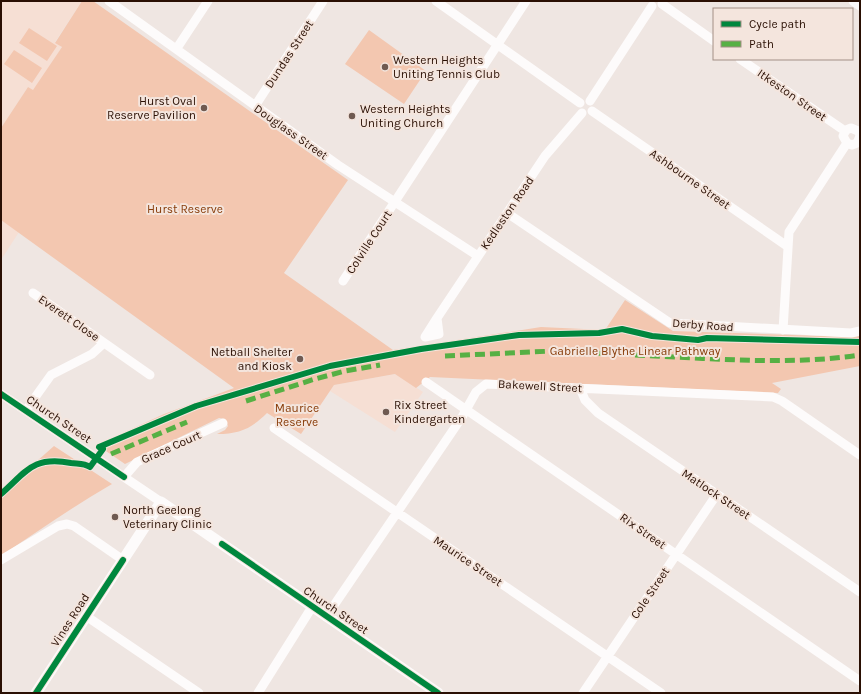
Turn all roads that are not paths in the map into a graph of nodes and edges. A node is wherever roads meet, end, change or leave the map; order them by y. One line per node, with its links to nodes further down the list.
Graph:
1 (109, 1): 12 (street, Douglass Street)
2 (208, 1): 12 (street)
3 (323, 1): 16 (street, Dundas Street)
4 (436, 1): 11 (street)
5 (526, 1): 11 (street, Colville Court)
6 (853, 1): 9 (street)
7 (663, 3): 8 (street); 10 (street)
8 (650, 4): 14 (street)
9 (860, 6)
10 (713, 40)
11 (498, 44): 15 (street); 22 (street, Colville Court)
12 (177, 48): 16 (street, Douglass Street)
13 (741, 60): 19 (street, Itkeston Street)
14 (590, 101): 15 (street); 17 (street)
15 (580, 103): 18 (street)
16 (255, 106): 22 (street, Douglass Street)
17 (592, 111): 18 (street); 24 (street, Ashbourne Street)
18 (582, 113): 23 (street, Kedleston Road)
19 (845, 132): 20 (street); 21 (street)
20 (859, 134): 21 (street)
21 (847, 143): 24 (street)
22 (394, 202): 25 (street, Douglass Street); 26 (street, Colville Court)
23 (507, 213): 25 (street, Kedleston Road); 29 (street, Derby Road)
24 (787, 246): 29 (street)
25 (478, 256): 28 (street, Kedleston Road)
26 (343, 281)
27 (33, 292): 31 (street, Everett Close)
28 (438, 318)
29 (783, 330): 30 (street, Derby Road)
30 (860, 331)
31 (104, 343): 32 (street, Everett Close); 36 (street, Everett Close)
32 (150, 375)
33 (426, 382): 37 (street, Rix Street)
34 (580, 388): 37 (street, Bakewell Street); 40 (street, Bakewell Street); 42 (street, Matlock Street)
35 (1, 394): 36 (street, Church Street)
36 (26, 410): 41 (street, Church Street)
37 (466, 410): 44 (street, Bakewell Street); 45 (street, Rix Street)
38 (223, 423): 41 (street, Grace Court)
39 (274, 428): 44 (street, Maurice Street)
40 (860, 455)
41 (124, 477): 43 (street, Church Street)
42 (717, 494): 45 (street, Cole Street); 48 (street, Matlock Street)
43 (161, 502): 47 (main road, Vines Road); 49 (main road, Church Street)
44 (397, 512): 51 (street, Bakewell Street); 52 (street, Maurice Street)
45 (676, 554): 52 (street, Cole Street); 53 (street, Rix Street)
46 (1, 560): 47 (street)
47 (122, 560): 50 (main road, Vines Road)
48 (860, 592)
49 (312, 607): 51 (main road, Church Street); 56 (street)
50 (86, 616): 54 (main road, Vines Road); 55 (street)
51 (326, 617): 57 (main road, Church Street)
52 (608, 656): 58 (street, Cole Street); 59 (street, Maurice Street)
53 (860, 681)
54 (36, 693)
55 (199, 693)
56 (258, 693)
57 (438, 693)
58 (583, 693)
59 (661, 693)

